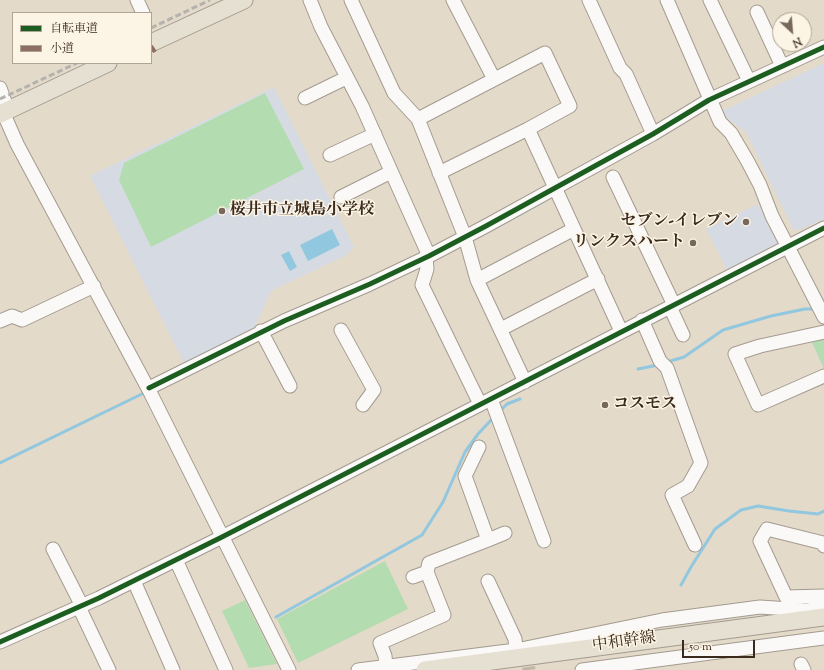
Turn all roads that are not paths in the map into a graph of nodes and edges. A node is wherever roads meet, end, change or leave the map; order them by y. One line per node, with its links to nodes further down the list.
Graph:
1 (138, 0): 9 (street)
2 (244, 0): 11 (main road)
3 (310, 0): 15 (street)
4 (351, 0): 22 (street)
5 (453, 0): 16 (street)
6 (589, 0): 25 (street)
7 (667, 0): 20 (street)
8 (710, 0): 17 (street)
9 (143, 12)
10 (757, 12): 14 (street)
11 (152, 43)
12 (824, 47): 14 (street)
13 (106, 64): 21 (main road)
14 (782, 66): 17 (street)
15 (346, 78): 19 (street); 24 (street)
16 (494, 79): 22 (street); 23 (street)
17 (749, 81): 20 (street)
18 (0, 88): 21 (street)
19 (305, 98)
20 (709, 100): 25 (street); 35 (street)
21 (4, 112): 39 (street)
22 (418, 119): 28 (street)
23 (528, 129): 28 (street); 30 (street)
24 (375, 134): 26 (street); 27 (street)
25 (653, 134): 30 (street)
26 (330, 155)
27 (392, 172): 31 (street); 36 (street)
28 (439, 173): 34 (street)
29 (613, 177): 40 (street)
30 (558, 191): 33 (street); 34 (street)
31 (341, 197)
32 (824, 228): 35 (street)
33 (574, 229): 37 (street); 38 (street)
34 (467, 242): 36 (street); 38 (street)
35 (788, 245): 40 (street); 41 (street)
36 (427, 260): 48 (street); 54 (street)
37 (598, 279): 44 (street); 46 (street)
38 (476, 280): 44 (street)
39 (94, 286): 43 (street); 53 (street)
40 (672, 306): 42 (street); 49 (street)
41 (824, 317)
42 (642, 320): 46 (street); 61 (street)
43 (0, 321)
44 (501, 329): 51 (street)
45 (341, 330): 55 (street)
46 (622, 331): 51 (street)
47 (824, 332): 50 (street)
48 (263, 335): 52 (street); 53 (street)
49 (684, 335)
50 (824, 376)
51 (525, 382): 54 (street)
52 (290, 386)
53 (149, 389): 58 (street)
54 (485, 402): 58 (street); 60 (street)
55 (363, 405)
56 (479, 447): 59 (street)
57 (505, 533): 59 (street)
58 (222, 536): 64 (street); 84 (street)
59 (488, 540): 65 (street)
60 (544, 542)
61 (695, 545)
62 (824, 546): 69 (street)
63 (53, 549): 70 (street)
64 (176, 560): 67 (street); 83 (street)
65 (427, 572): 66 (street); 80 (street)
66 (413, 577)
67 (134, 581): 70 (street); 82 (street)
68 (488, 581): 78 (street)
69 (824, 596)
70 (80, 607): 77 (street); 81 (street)
71 (824, 608): 72 (street)
72 (805, 610): 78 (street); 79 (street)
73 (824, 618): 79 (main road, 中和幹線)
74 (824, 629): 87 (main road, 中和幹線)
75 (824, 638): 76 (street)
76 (804, 641): 88 (street); 89 (street)
77 (0, 642)
78 (516, 650): 80 (street)
79 (548, 654): 86 (main road, 中和幹線)
80 (386, 666): 85 (street)
81 (109, 670)
82 (173, 670)
83 (226, 670)
84 (289, 670)
85 (358, 670)
86 (425, 670)
87 (510, 670)
88 (582, 670)
89 (645, 670)

